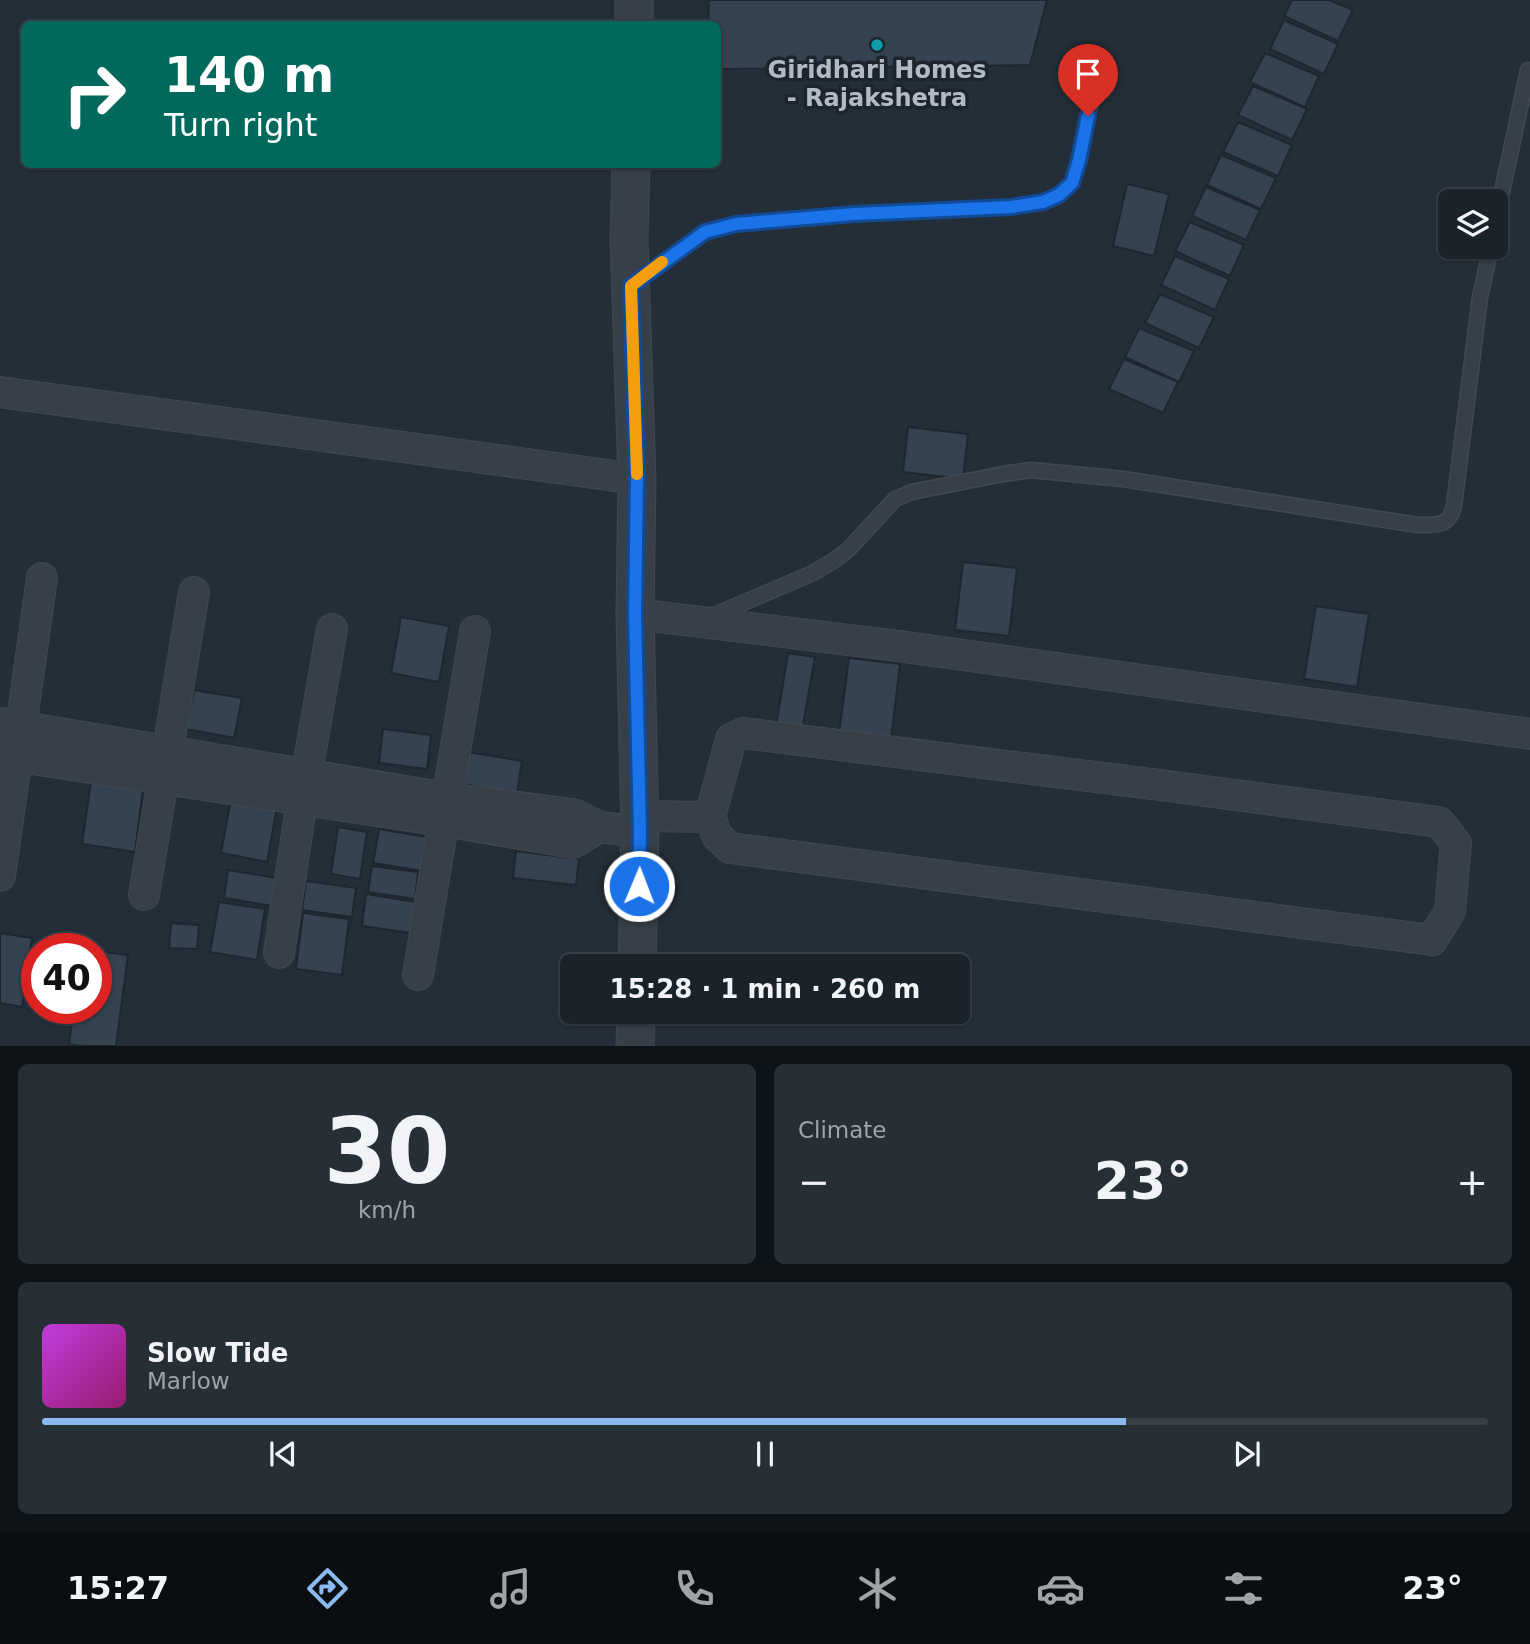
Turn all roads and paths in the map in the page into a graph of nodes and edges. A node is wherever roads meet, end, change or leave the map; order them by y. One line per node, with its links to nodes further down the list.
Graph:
1 (634, 0): 2 (street)
2 (634, 21)
3 (1528, 70): 6 (lane)
4 (1097, 72): 8 (lane)
5 (631, 168): 8 (street)
6 (1503, 189)
7 (1488, 259): 14 (lane)
8 (631, 286): 10 (street)
9 (0, 392): 10 (street)
10 (637, 478): 13 (street)
11 (42, 578): 17 (street)
12 (194, 592): 20 (street)
13 (635, 614): 14 (street); 24 (street)
14 (699, 622): 18 (street)
15 (332, 629): 21 (street)
16 (475, 631): 22 (street)
17 (11, 724): 19 (street); 20 (street)
18 (1530, 734)
19 (9, 755): 20 (street); 25 (street)
20 (165, 764): 21 (street); 26 (street)
21 (304, 788): 22 (street); 27 (street)
22 (445, 810): 24 (street); 29 (street)
23 (710, 817): 23 (street); 24 (street)
24 (640, 824): 28 (street)
25 (0, 876)
26 (144, 895)
27 (279, 953)
28 (637, 954)
29 (418, 975)
30 (636, 1024): 31 (street)
31 (635, 1045)

